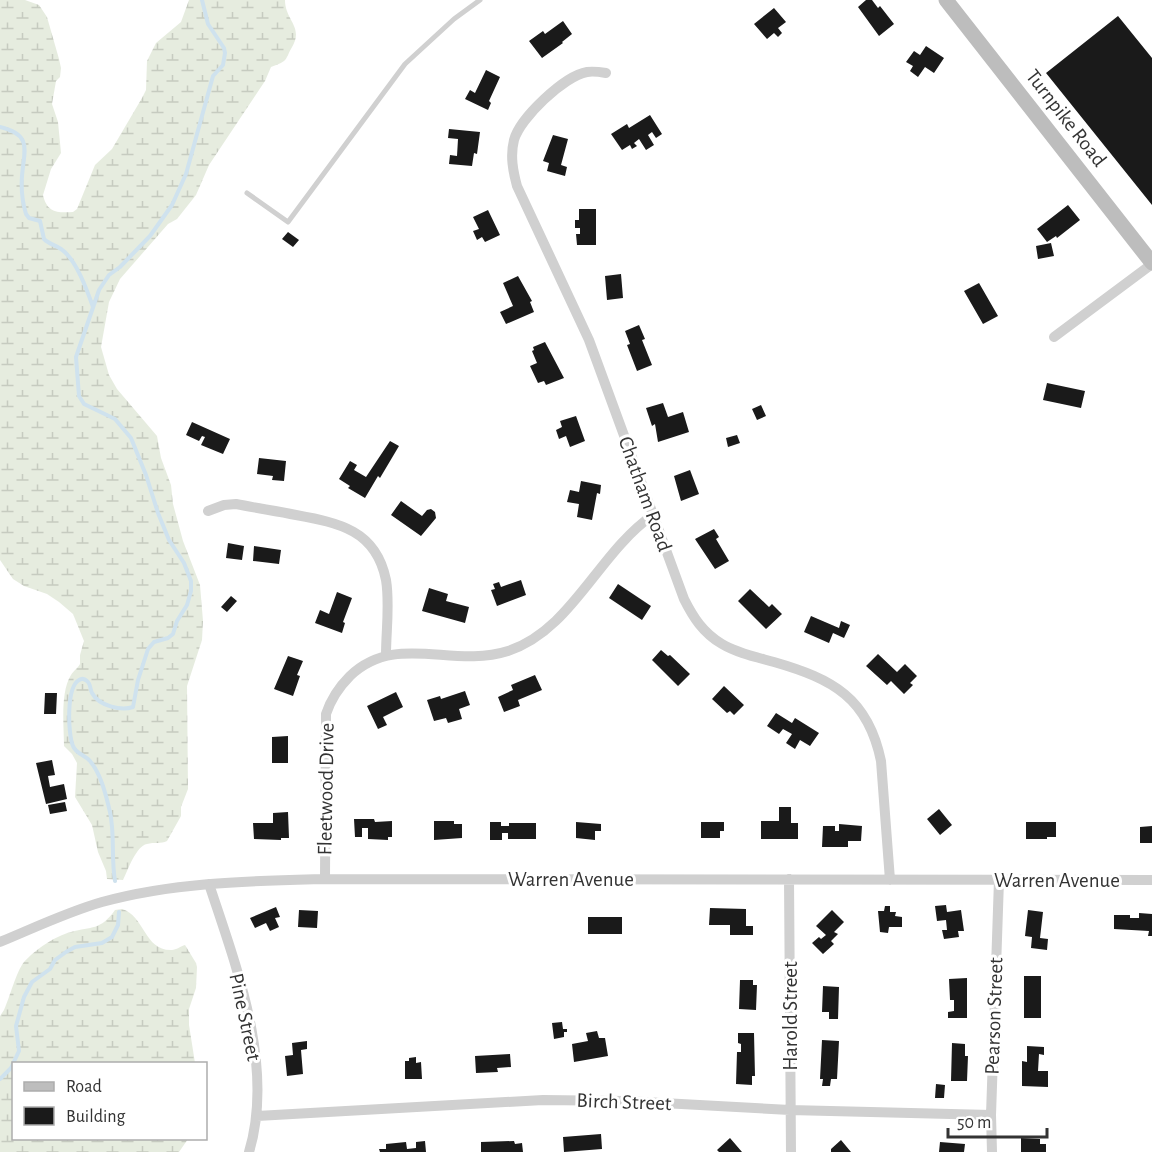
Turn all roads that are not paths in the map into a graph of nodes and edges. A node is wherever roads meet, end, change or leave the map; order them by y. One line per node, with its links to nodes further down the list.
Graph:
1 (480, 0): 4 (lane)
2 (946, 0): 5 (main road, Turnpike Road)
3 (606, 73): 8 (street, Chatham Road)
4 (247, 193)
5 (1152, 264): 6 (street)
6 (1054, 337)
7 (208, 511): 9 (street)
8 (653, 515): 9 (street, Fleetwood Drive); 12 (street, Chatham Road)
9 (386, 655): 10 (street, Fleetwood Drive)
10 (325, 879): 11 (street, Warren Avenue); 15 (street, Warren Avenue)
11 (789, 879): 12 (street, Warren Avenue); 17 (street, Harold Street)
12 (890, 880): 13 (street, Warren Avenue)
13 (999, 880): 14 (street, Warren Avenue); 18 (street, Pearson Street)
14 (1152, 880)
15 (209, 884): 16 (street, Warren Avenue); 19 (street, Pine Street)
16 (0, 942)
17 (790, 1110): 18 (street, Birch Street); 19 (street, Birch Street); 21 (street, Harold Street)
18 (991, 1115): 22 (street, Pearson Street)
19 (257, 1116): 20 (street, Pine Street)
20 (249, 1152)
21 (791, 1152)
22 (992, 1152)

